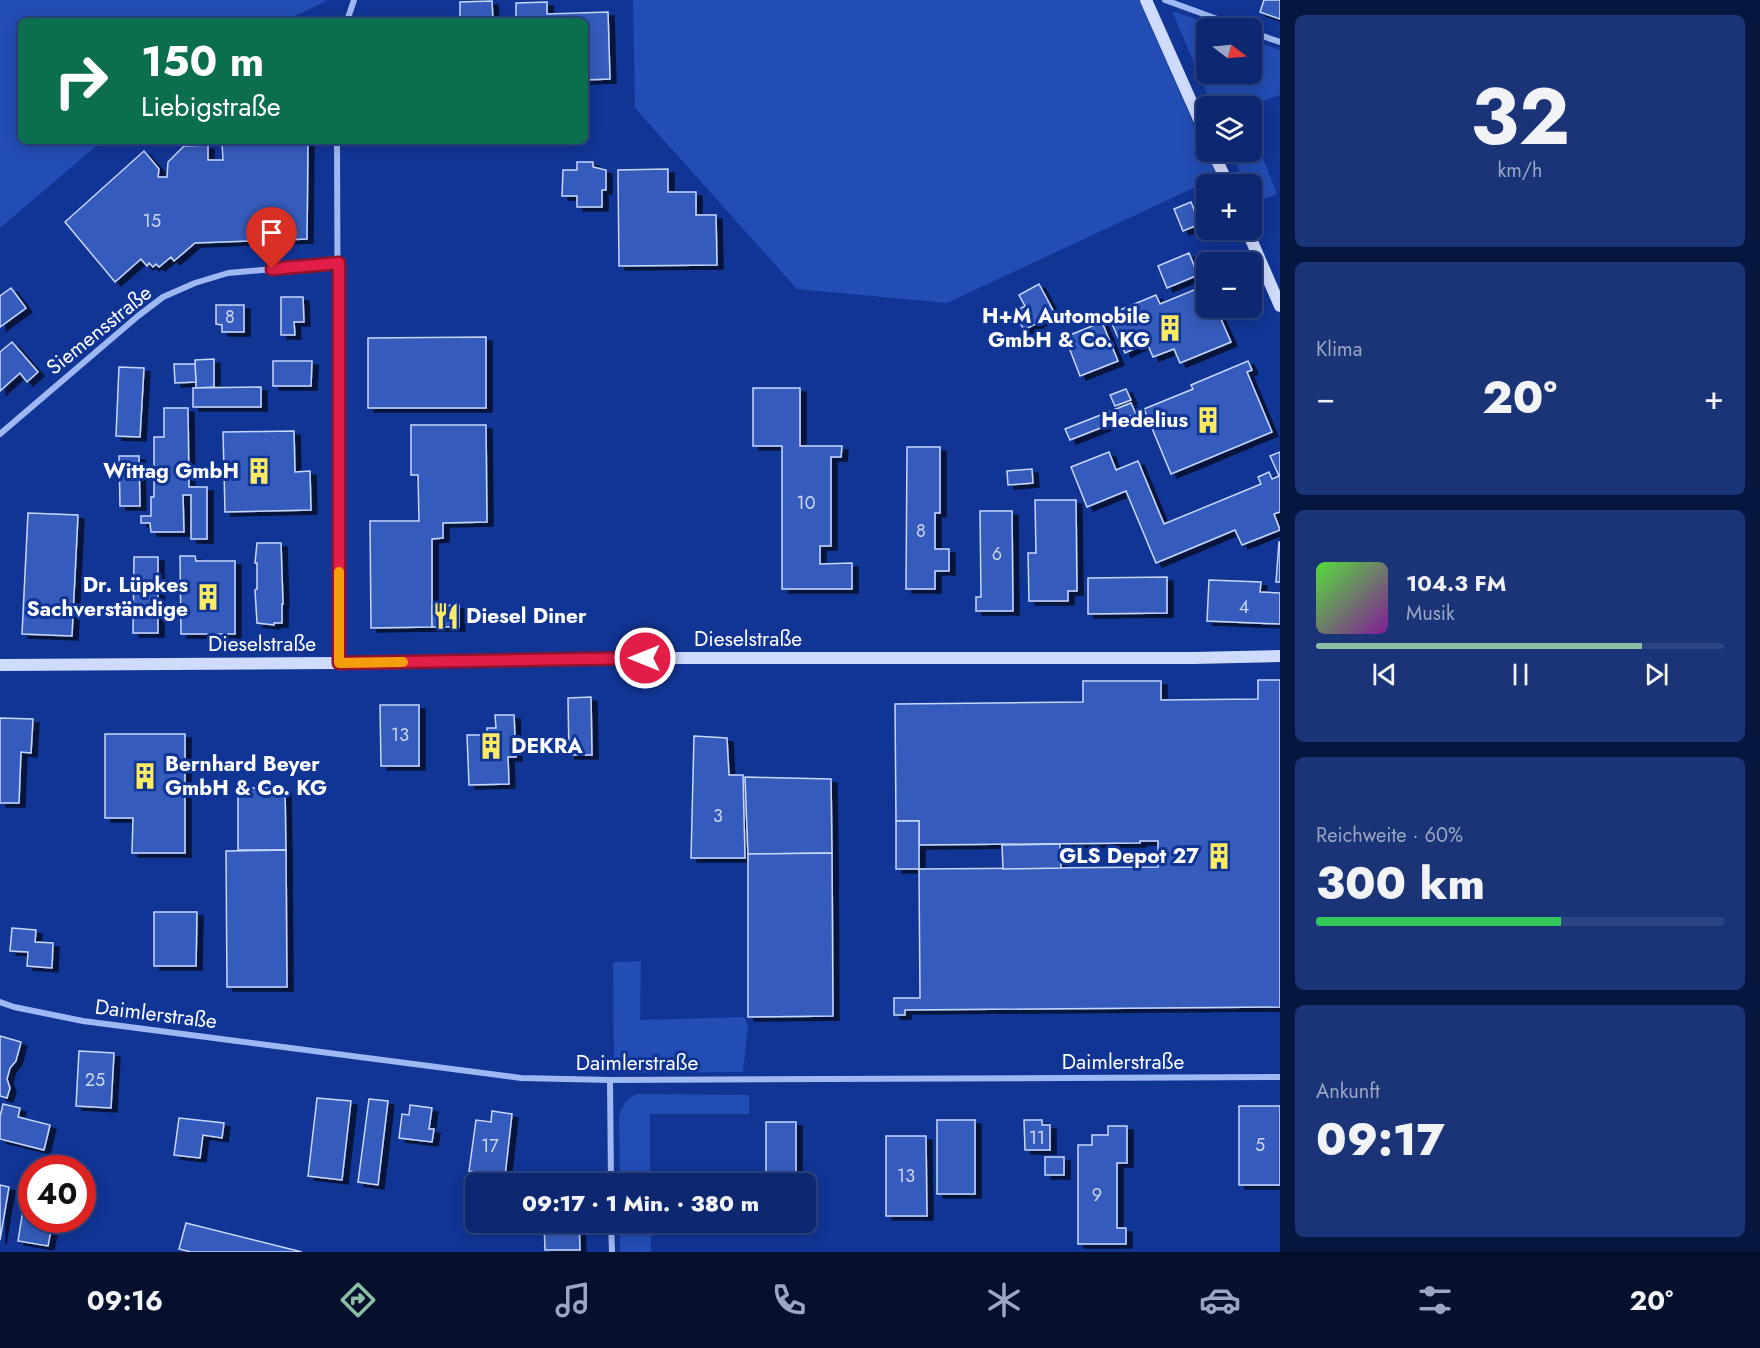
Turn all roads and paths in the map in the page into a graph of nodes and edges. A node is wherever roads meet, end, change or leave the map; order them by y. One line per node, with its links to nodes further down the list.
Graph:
1 (354, 0): 4 (street)
2 (1146, 0): 8 (street)
3 (1165, 0): 5 (street)
4 (348, 18)
5 (1214, 18)
6 (1262, 36): 7 (street)
7 (1280, 42)
8 (1196, 112)
9 (337, 144): 11 (street)
10 (1251, 240): 12 (street)
11 (339, 263): 13 (street, Siemensstraße); 15 (street)
12 (1280, 306)
13 (0, 434)
14 (1280, 656): 15 (street, Dieselstraße)
15 (339, 663): 16 (street, Dieselstraße)
16 (0, 665)
17 (0, 1002): 19 (street, Daimlerstraße)
18 (1280, 1077): 19 (street, Daimlerstraße)
19 (610, 1080): 20 (street)
20 (611, 1173)
21 (611, 1233): 22 (street)
22 (612, 1252)

